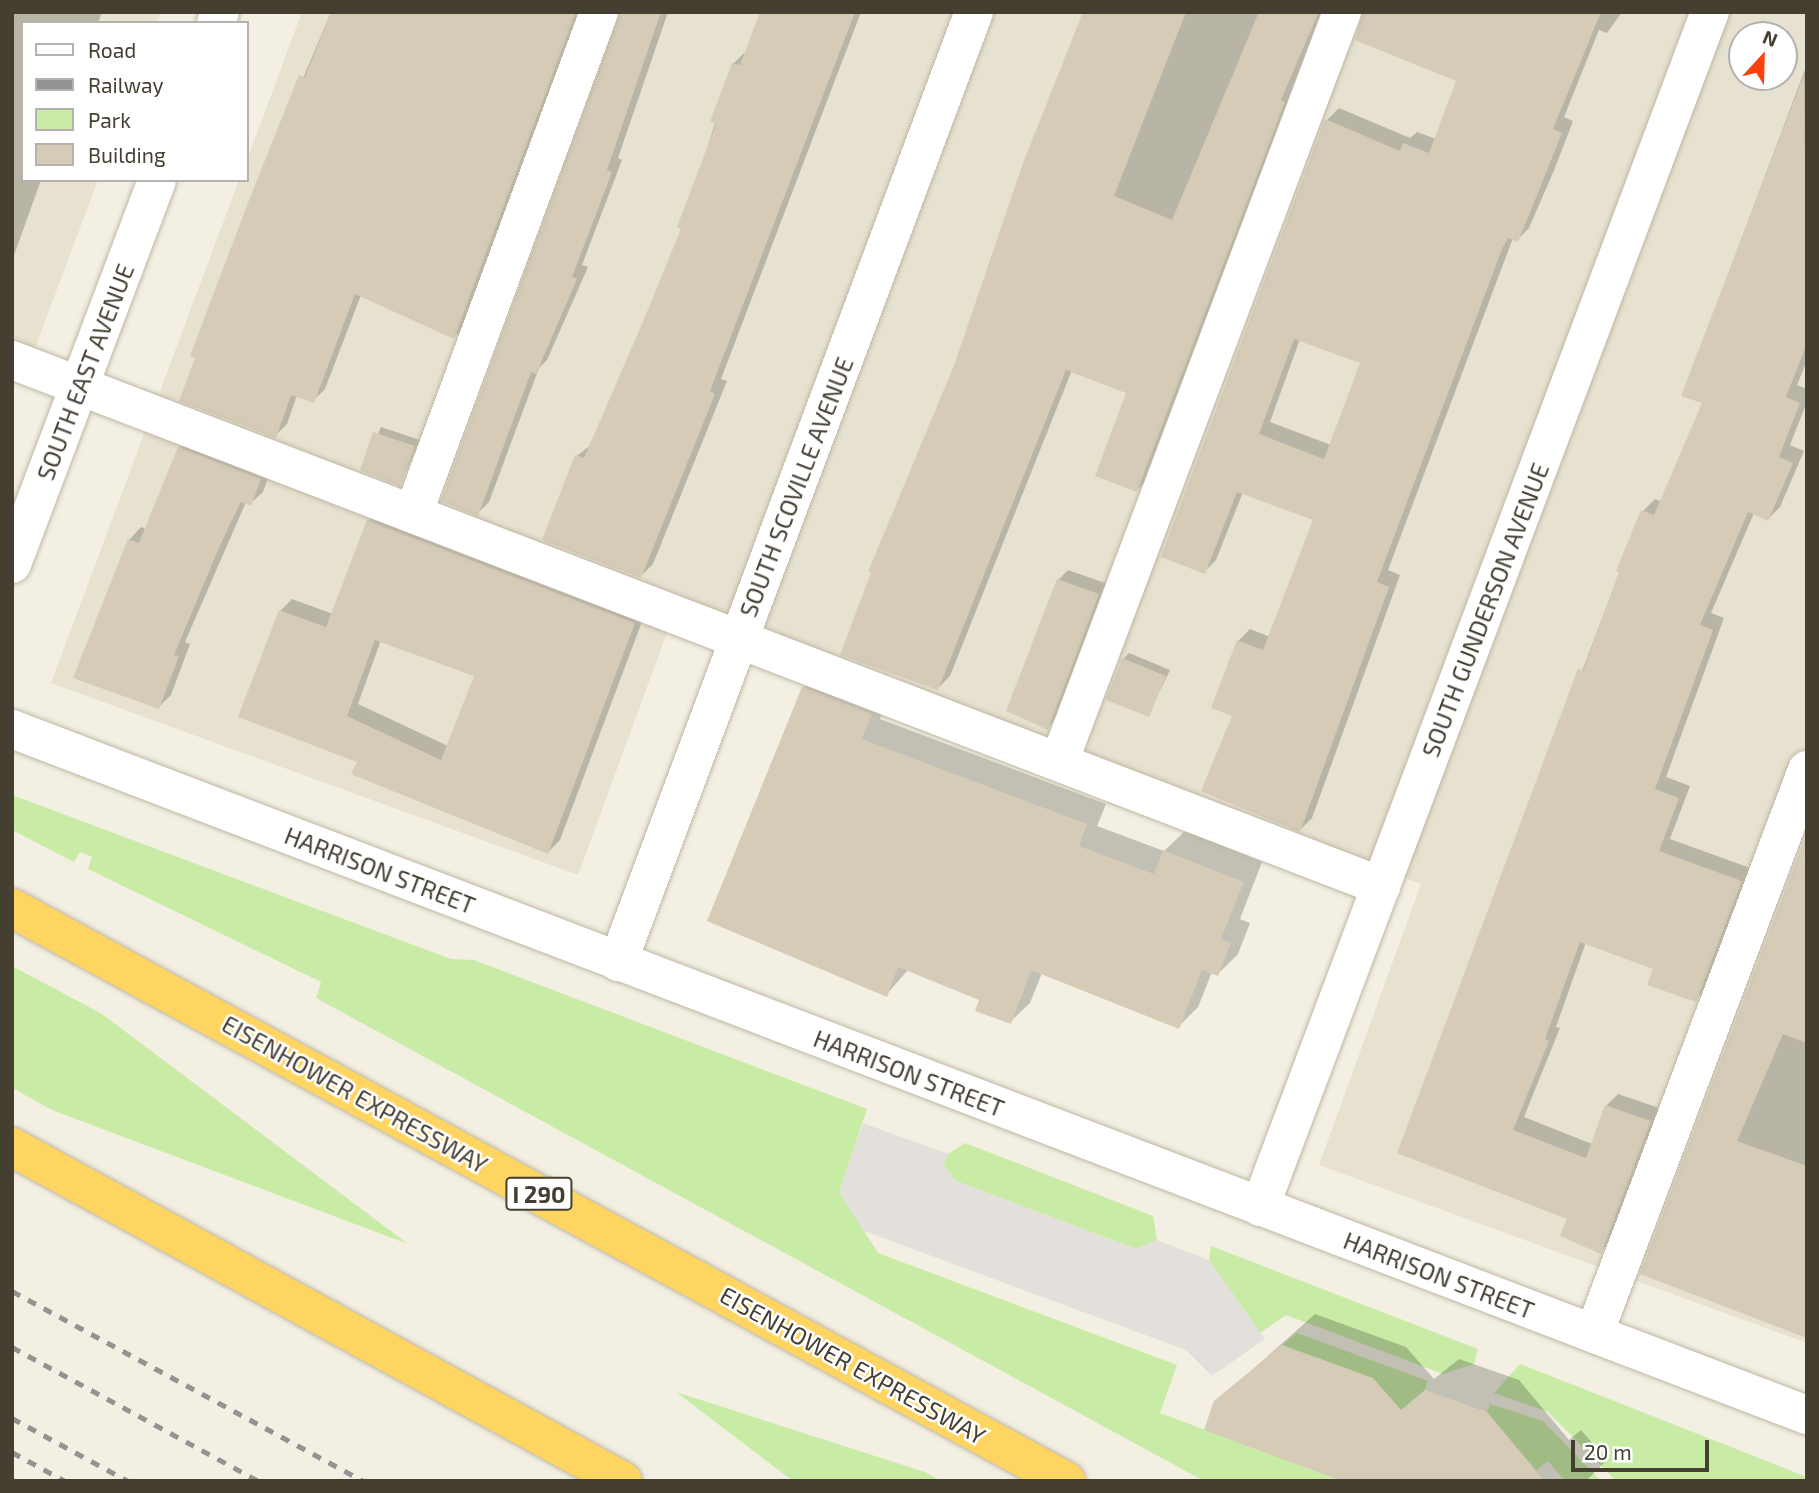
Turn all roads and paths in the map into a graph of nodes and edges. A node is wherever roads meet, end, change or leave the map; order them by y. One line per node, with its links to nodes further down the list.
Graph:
1 (599, 12): 8 (street)
2 (974, 12): 10 (street, SOUTH SCOVILLE AVENUE)
3 (1342, 12): 12 (street)
4 (1710, 12): 14 (street, SOUTH GUNDERSON AVENUE)
5 (156, 182): 7 (street, SOUTH EAST AVENUE)
6 (12, 359): 7 (street)
7 (80, 385): 8 (street); 9 (street, SOUTH EAST AVENUE)
8 (412, 513): 10 (street)
9 (12, 564)
10 (739, 639): 12 (street); 16 (street, SOUTH SCOVILLE AVENUE)
11 (12, 729): 16 (street, HARRISON STREET)
12 (1059, 762): 14 (street)
13 (1807, 769): 19 (street)
14 (1381, 886): 18 (street, SOUTH GUNDERSON AVENUE)
15 (12, 908): 22 (highway, EISENHOWER EXPRESSWAY / I 290)
16 (618, 962): 18 (street, HARRISON STREET)
17 (12, 1147): 21 (highway)
18 (1260, 1207): 19 (street, HARRISON STREET)
19 (1594, 1334): 20 (street, HARRISON STREET)
20 (1807, 1415)
21 (623, 1481)
22 (1066, 1481)

